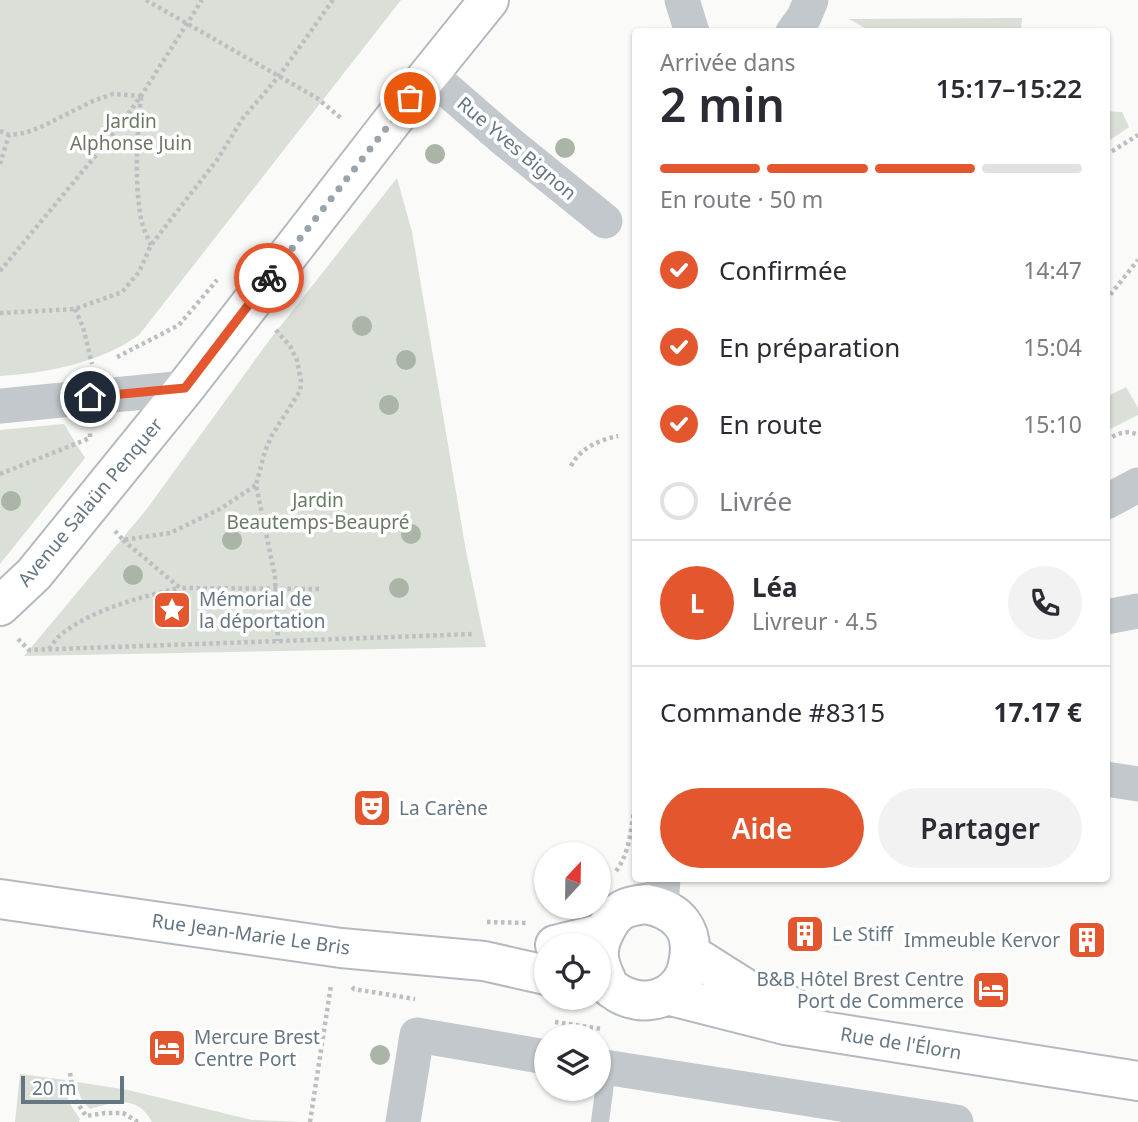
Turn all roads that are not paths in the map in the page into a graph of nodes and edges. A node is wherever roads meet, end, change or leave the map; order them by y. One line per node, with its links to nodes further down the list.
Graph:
1 (489, 0): 6 (main road, Avenue Salaün Penquer)
2 (682, 0): 4 (street)
3 (811, 0): 5 (street)
4 (691, 28)
5 (796, 28)
6 (430, 75): 7 (street, Rue Yves Bignon); 8 (main road, Avenue Salaün Penquer)
7 (605, 221)
8 (185, 388): 9 (street); 12 (main road, Avenue Salaün Penquer)
9 (0, 406)
10 (1138, 485): 11 (street)
11 (1110, 500)
12 (0, 606)
13 (1138, 611): 14 (street)
14 (1110, 616)
15 (1110, 780): 16 (street)
16 (1138, 784)
17 (662, 892): 19 (main road); 21 (main road)
18 (6, 902): 22 (main road, Rue Jean-Marie Le Bris)
19 (604, 933)
20 (534, 950): 22 (main road, Rue Jean-Marie Le Bris)
21 (691, 954): 25 (main road); 27 (main road, Rue de l'Élorn)
22 (484, 961): 23 (main road, Rue Jean-Marie Le Bris)
23 (534, 972)
24 (611, 990): 25 (main road)
25 (667, 995): 29 (main road, Rue de l'Élorn)
26 (534, 1055): 31 (street)
27 (1138, 1063)
28 (611, 1068): 33 (street)
29 (1138, 1080)
30 (601, 1101): 32 (lane)
31 (403, 1122)
32 (600, 1122)
33 (956, 1122)

